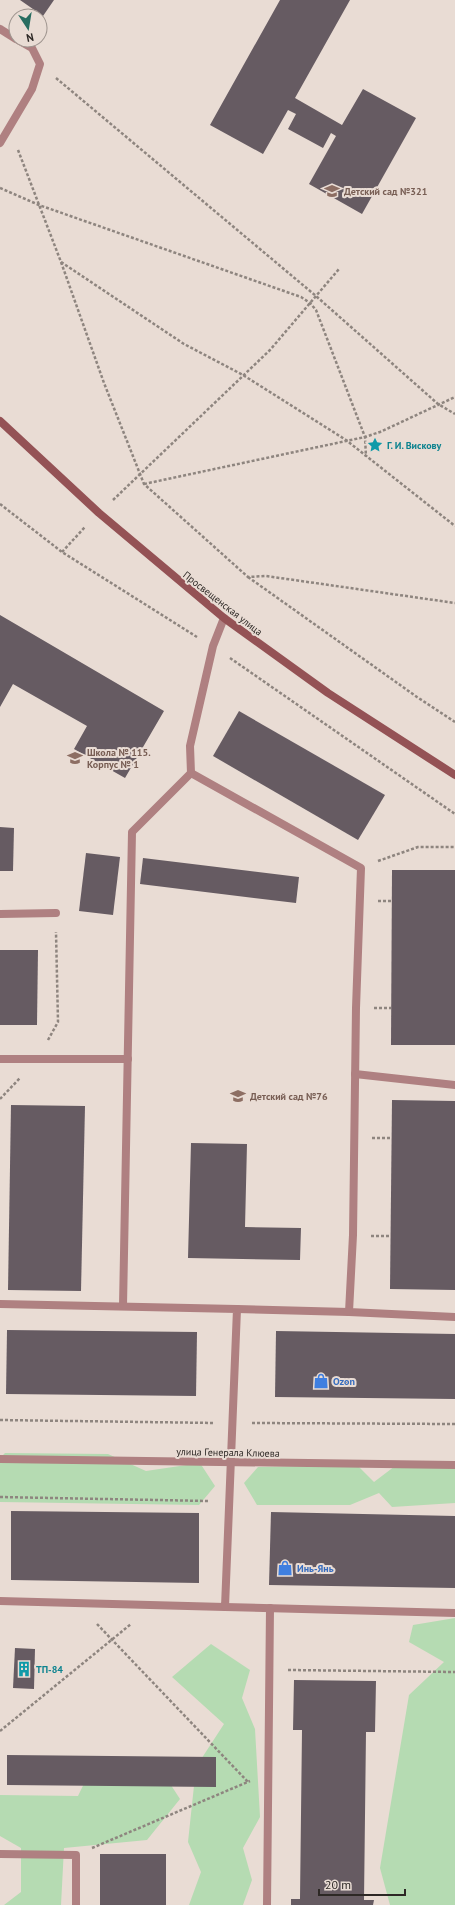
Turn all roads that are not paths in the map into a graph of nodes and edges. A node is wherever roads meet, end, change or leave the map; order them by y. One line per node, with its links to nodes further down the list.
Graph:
1 (32, 48): 2 (street)
2 (0, 143)
3 (0, 421): 4 (main road, Просвещенская улица)
4 (224, 618): 5 (street); 6 (main road, Просвещенская улица)
5 (191, 773): 10 (street); 11 (street)
6 (455, 774)
7 (56, 913): 8 (street)
8 (0, 914)
9 (0, 1059): 10 (street)
10 (128, 1059): 14 (street)
11 (355, 1074): 12 (street); 16 (street)
12 (455, 1085)
13 (0, 1304): 14 (street)
14 (123, 1306): 15 (street)
15 (237, 1309): 16 (street); 19 (street)
16 (349, 1312): 17 (street)
17 (455, 1317)
18 (0, 1459): 19 (street, улица Генерала Клюева)
19 (231, 1462): 20 (street, улица Генерала Клюева); 22 (street)
20 (455, 1465)
21 (0, 1601): 22 (street)
22 (225, 1607): 23 (street)
23 (270, 1608): 24 (street); 27 (street)
24 (455, 1613)
25 (0, 1854): 26 (street)
26 (76, 1905)
27 (268, 1905)

